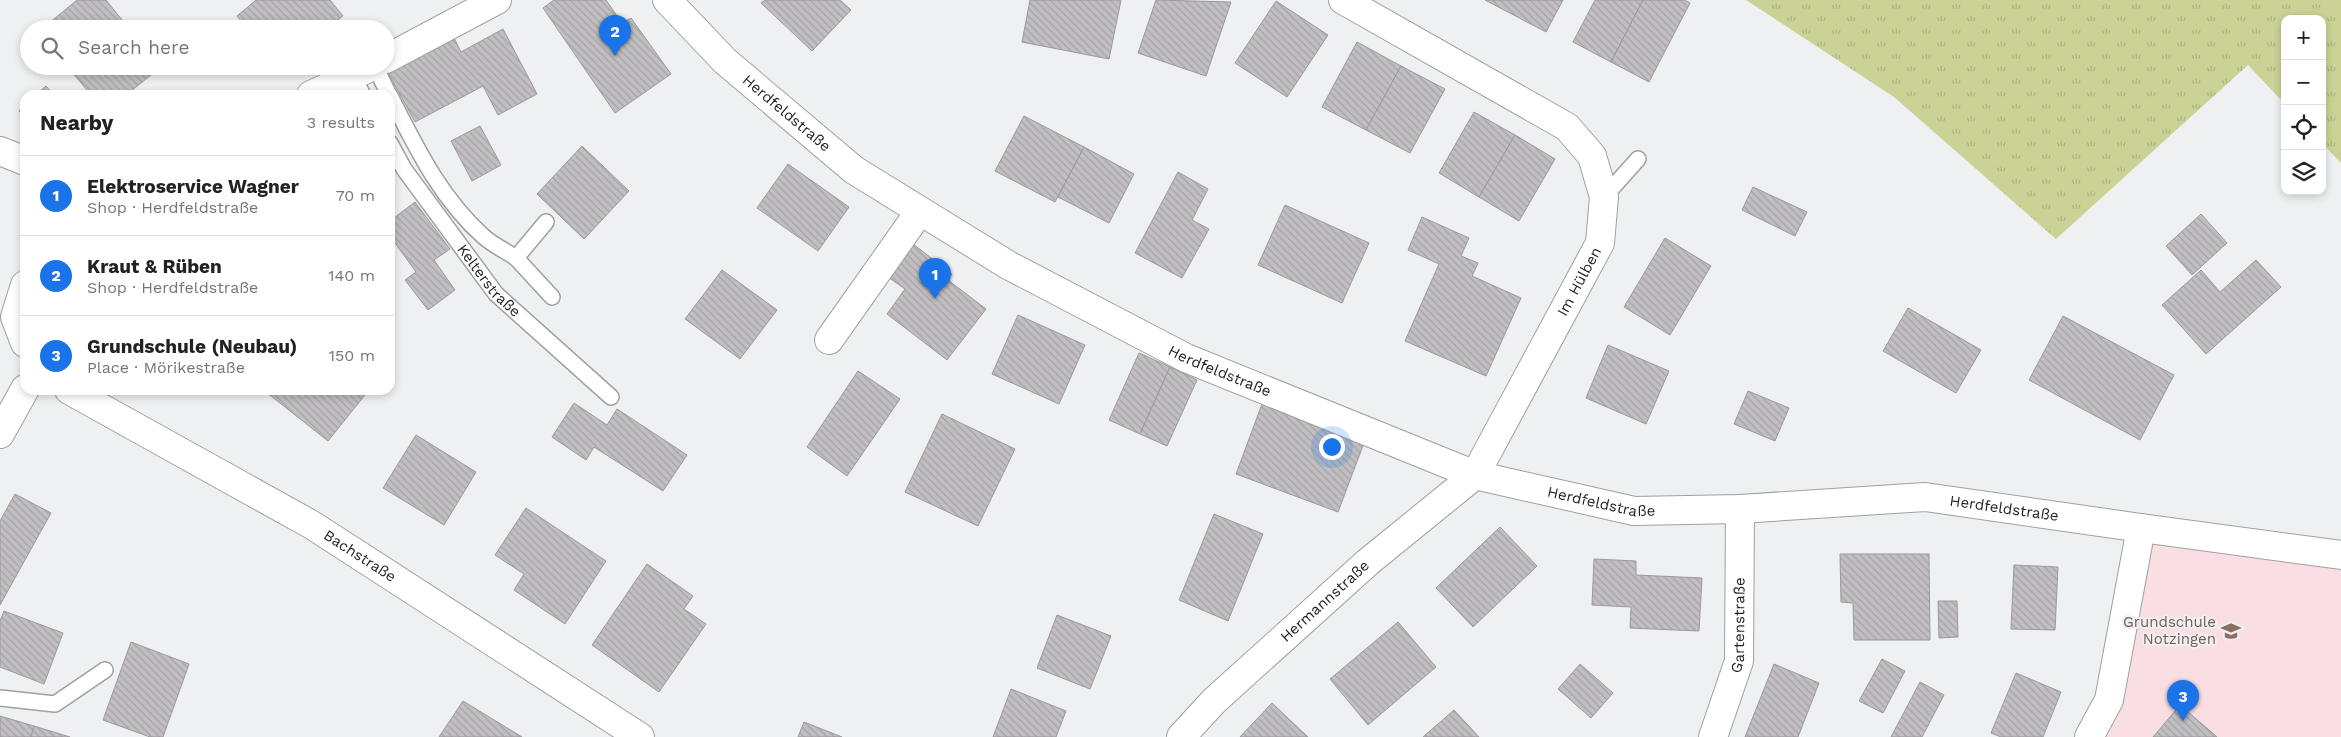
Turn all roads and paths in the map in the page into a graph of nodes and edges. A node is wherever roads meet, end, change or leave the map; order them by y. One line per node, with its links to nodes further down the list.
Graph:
1 (497, 0): 4 (street)
2 (667, 0): 14 (street, Herdfeldstraße)
3 (1343, 0): 13 (street, Im Hülben)
4 (395, 54)
5 (366, 76): 6 (street, Kelterstraße); 7 (lane, Kelterstraße)
6 (325, 90)
7 (383, 90)
8 (395, 106): 16 (lane, Kelterstraße)
9 (0, 151): 11 (street)
10 (395, 152): 23 (lane, Kelterstraße)
11 (20, 159)
12 (1638, 159): 13 (lane)
13 (1604, 197): 25 (street, Im Hülben)
14 (920, 211): 20 (street); 25 (street, Herdfeldstraße)
15 (546, 222): 16 (lane)
16 (516, 258): 17 (lane, Kelterstraße)
17 (552, 297)
18 (20, 301): 19 (street)
19 (20, 330)
20 (829, 340)
21 (22, 395): 24 (street)
22 (78, 395): 31 (street, Bachstraße)
23 (611, 397)
24 (0, 434)
25 (1475, 475): 26 (street, Herdfeldstraße); 32 (street, Hermannstraße)
26 (1740, 509): 27 (street, Herdfeldstraße); 33 (street, Gartenstraße)
27 (2141, 528): 28 (street, Herdfeldstraße); 34 (street)
28 (2341, 555)
29 (105, 670): 30 (lane)
30 (0, 698)
31 (640, 737)
32 (1181, 737)
33 (1713, 737)
34 (2089, 737)

